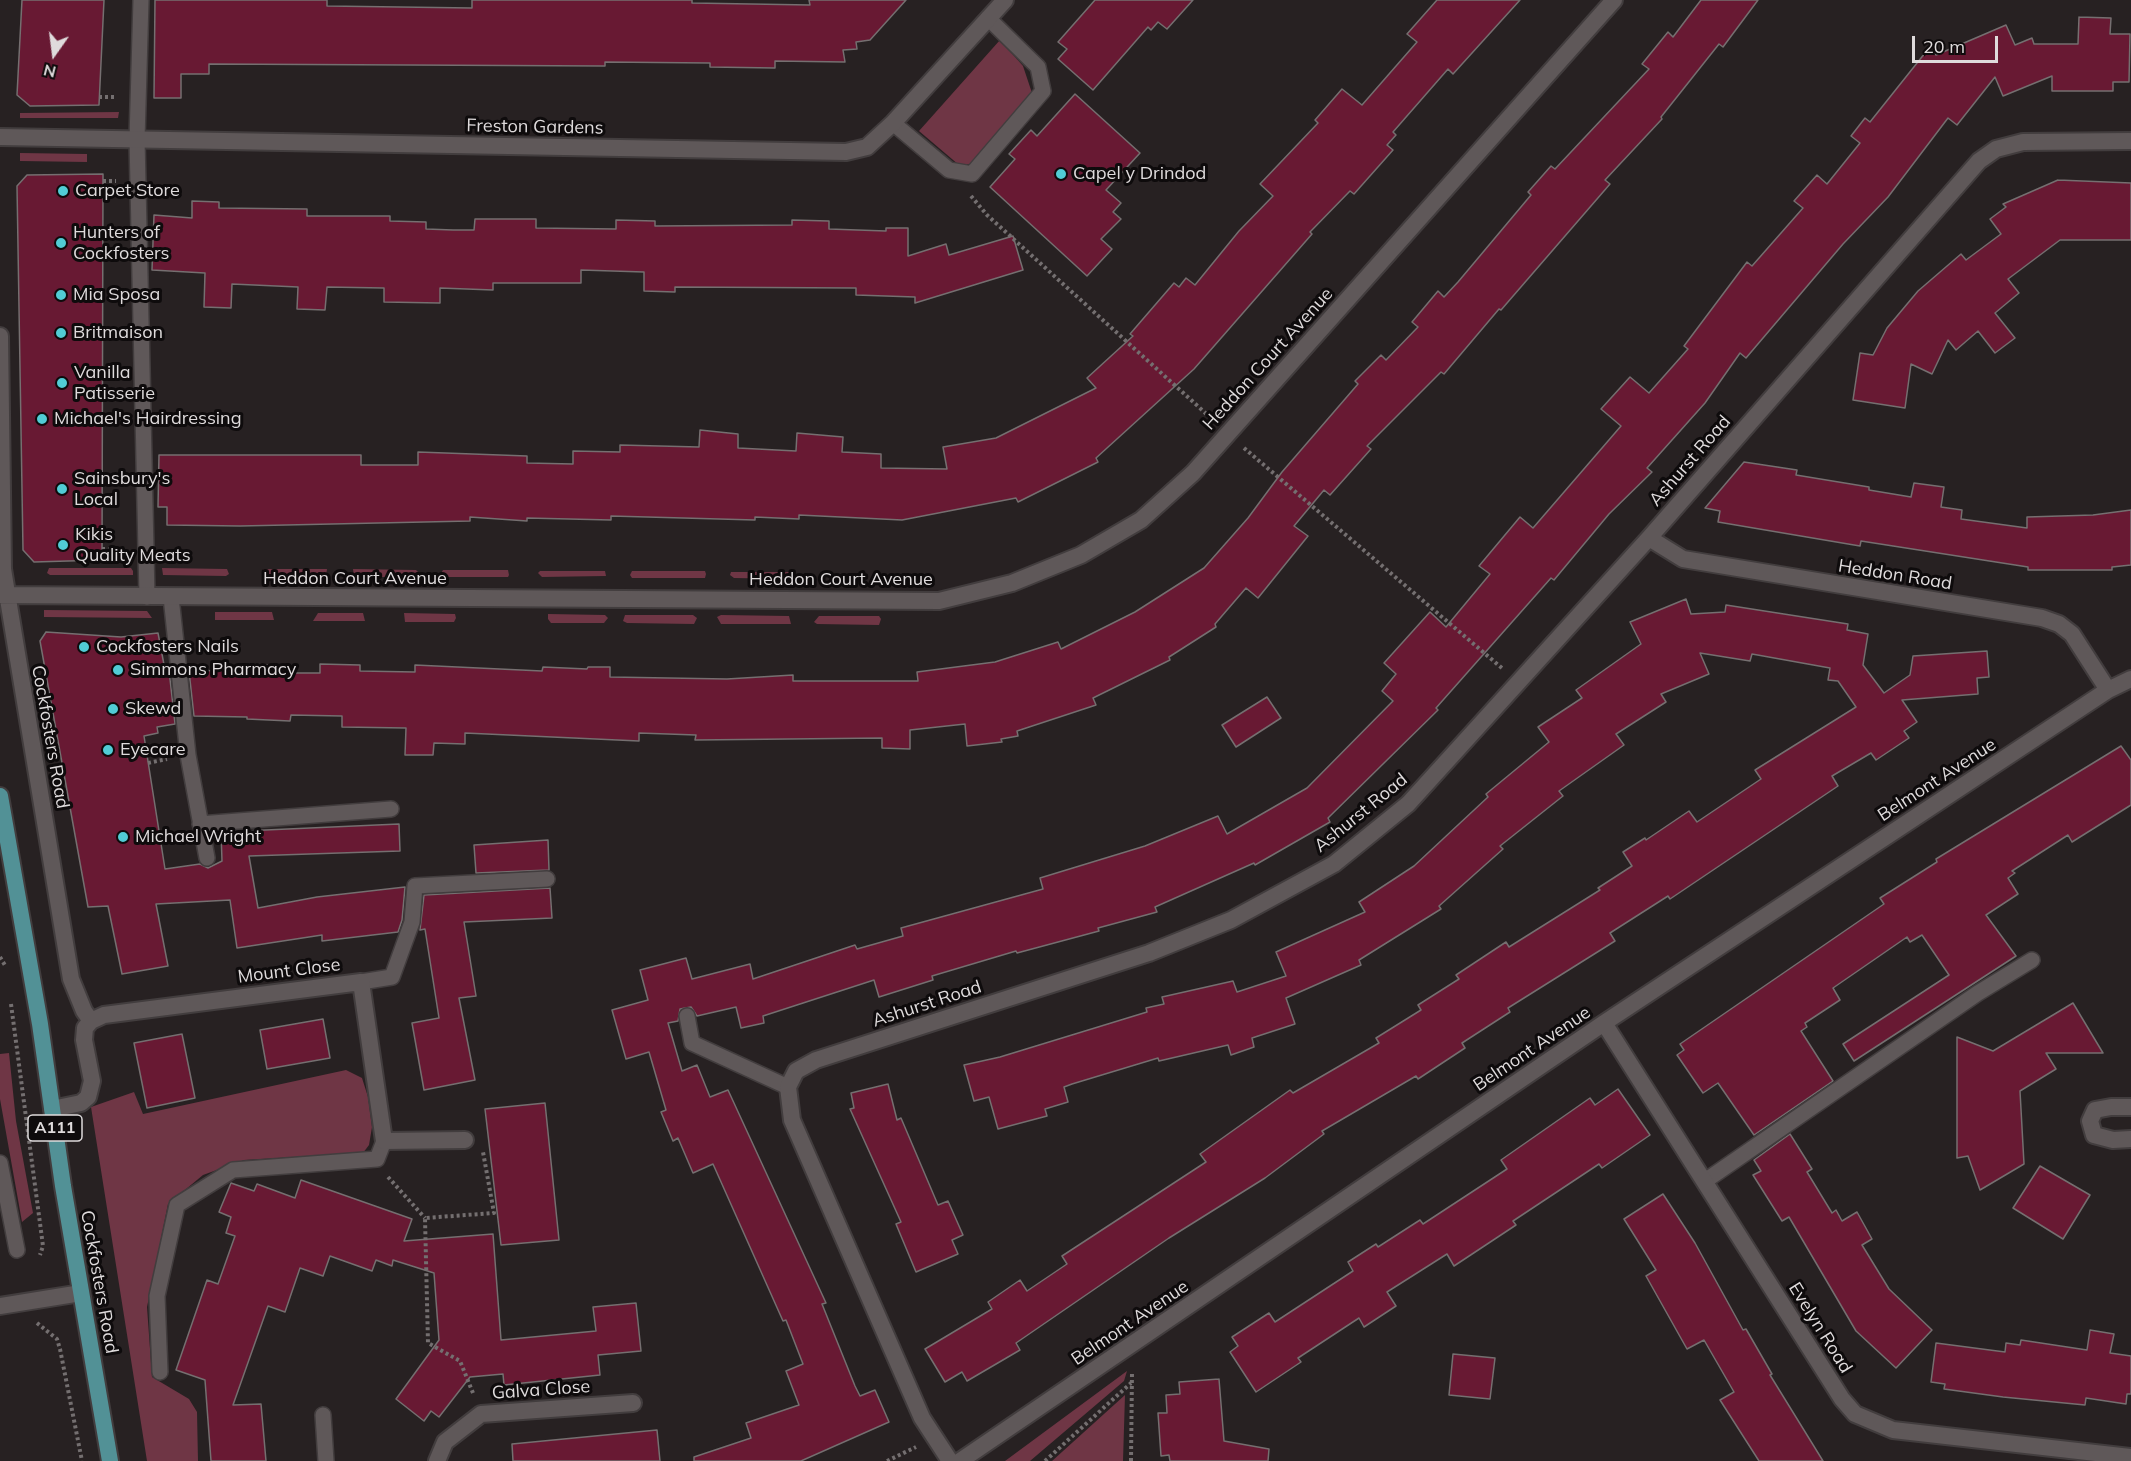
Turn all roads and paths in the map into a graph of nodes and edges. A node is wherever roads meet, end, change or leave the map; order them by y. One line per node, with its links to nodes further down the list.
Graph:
1 (141, 0): 7 (lane)
2 (1005, 0): 4 (street, Freston Gardens)
3 (1614, 0): 13 (street, Heddon Court Avenue)
4 (988, 18): 5 (street, Freston Gardens); 5 (lane)
5 (893, 123): 7 (street, Freston Gardens)
6 (0, 137): 7 (street, Freston Gardens)
7 (137, 139): 12 (lane)
8 (2131, 141): 10 (street, Ashurst Road)
9 (0, 336): 11 (street, Cockfosters Road)
10 (1649, 538): 15 (street, Heddon Road); 29 (street, Ashurst Road)
11 (3, 595): 12 (street, Heddon Court Avenue); 27 (street, Cockfosters Road)
12 (147, 597): 13 (street, Heddon Court Avenue)
13 (171, 597): 18 (lane)
14 (2131, 679): 15 (street, Belmont Avenue)
15 (2108, 690): 28 (street, Belmont Avenue)
16 (0, 796): 31 (main road, Cockfosters Road / A111)
17 (391, 808): 18 (lane)
18 (200, 824): 19 (lane)
19 (207, 858)
20 (547, 879): 24 (lane)
21 (0, 957): 23 (path)
22 (2032, 960): 37 (lane)
23 (7, 976)
24 (361, 981): 27 (street, Mount Close); 34 (street, Mount Close)
25 (10, 999): 40 (path)
26 (687, 1016): 29 (lane)
27 (91, 1021): 31 (street)
28 (1604, 1023): 37 (street, Evelyn Road); 44 (street, Belmont Avenue)
29 (788, 1087): 50 (street)
30 (2131, 1107): 32 (street)
31 (52, 1109): 41 (main road, Cockfosters Road / A111)
32 (2131, 1139)
33 (465, 1140): 34 (street); 38 (path)
34 (384, 1141): 35 (lane)
35 (376, 1159): 38 (path); 45 (lane)
36 (0, 1163): 39 (lane)
37 (1705, 1181): 51 (street, Evelyn Road)
38 (425, 1218): 48 (path)
39 (17, 1250)
40 (37, 1260)
41 (81, 1293): 42 (street); 53 (main road, Cockfosters Road / A111)
42 (0, 1306)
43 (37, 1325): 52 (path)
44 (1133, 1344): 46 (path); 58 (street, Belmont Avenue)
45 (160, 1372)
46 (1132, 1383): 59 (path); 60 (path)
47 (633, 1403): 48 (street, Galva Close)
48 (481, 1414): 55 (street, Galva Close)
49 (323, 1415): 54 (lane)
50 (936, 1438): 56 (path); 57 (street)
51 (2131, 1458)
52 (82, 1461)
53 (110, 1461)
54 (326, 1461)
55 (437, 1461)
56 (887, 1461)
57 (950, 1461)
58 (960, 1461)
59 (1045, 1461)
60 (1131, 1461)

